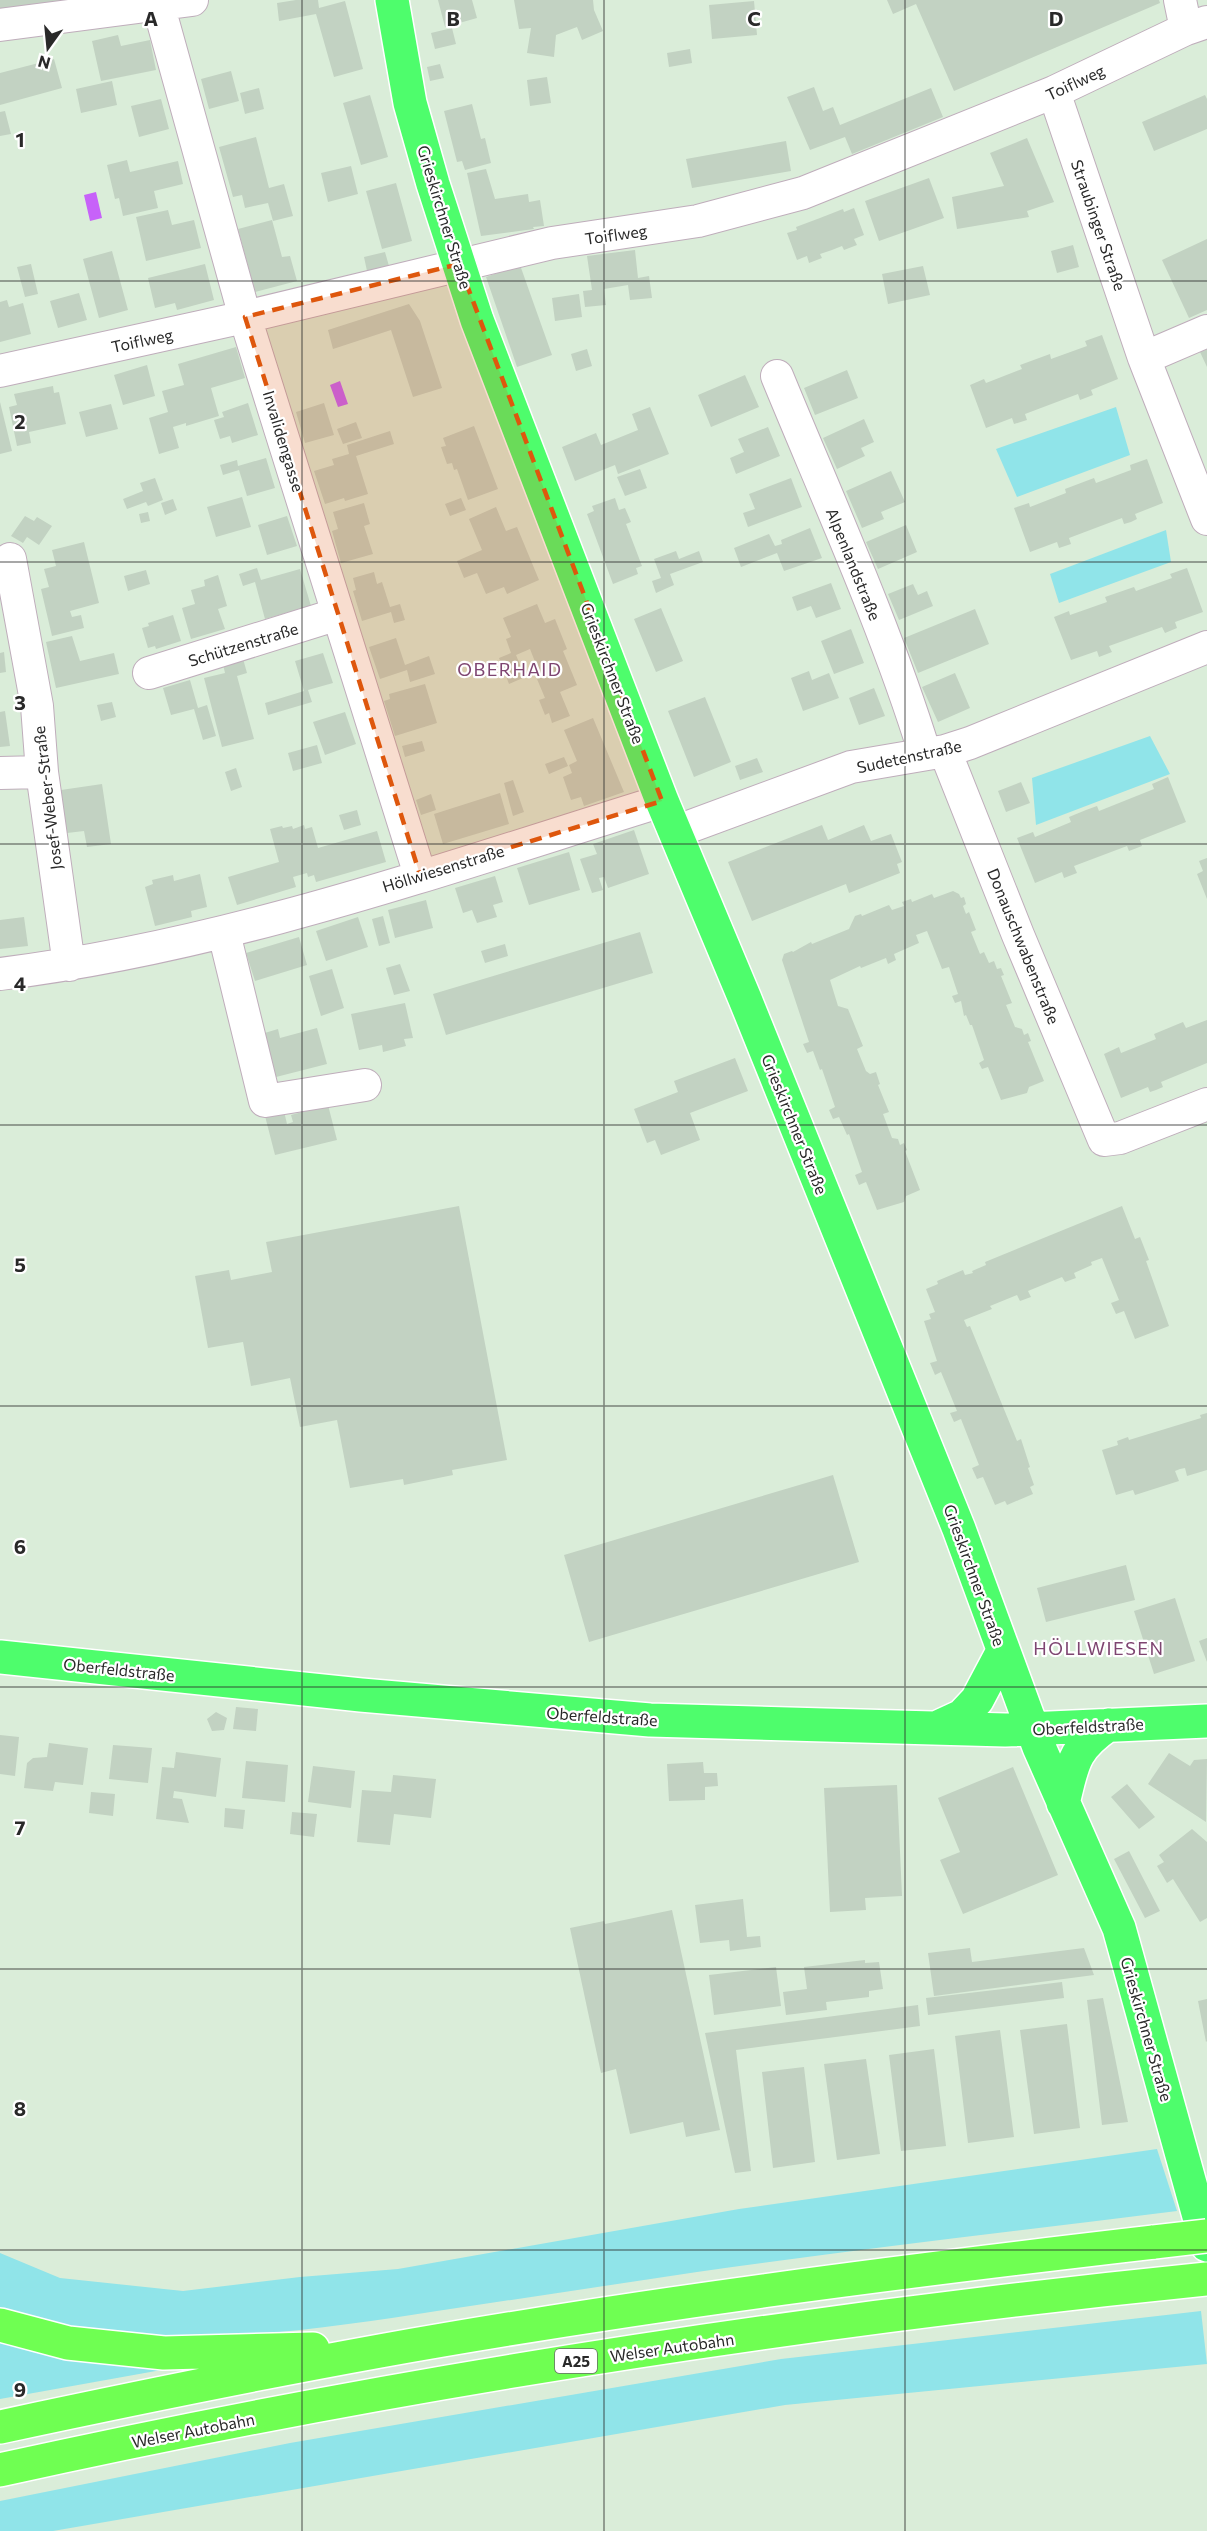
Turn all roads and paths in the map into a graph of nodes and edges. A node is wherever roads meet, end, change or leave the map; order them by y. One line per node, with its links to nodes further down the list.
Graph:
1 (192, 0): 3 (street)
2 (392, 0): 7 (main road, Grieskirchner Straße)
3 (158, 4): 5 (street); 8 (street, Invalidengasse)
4 (1191, 17): 6 (street, Toiflweg)
5 (0, 25)
6 (1054, 92): 7 (street, Toiflweg); 10 (street, Straubinger Straße)
7 (459, 264): 8 (street, Toiflweg); 21 (main road, Grieskirchner Straße)
8 (245, 317): 11 (street, Toiflweg); 15 (street, Invalidengasse)
9 (1207, 331): 10 (street)
10 (1144, 358): 13 (street, Straubinger Straße)
11 (0, 371)
12 (777, 375): 18 (street, Alpenlandstraße)
13 (1207, 519)
14 (10, 560): 19 (street, Josef-Weber-Straße)
15 (338, 614): 17 (street, Schützenstraße); 23 (street, Invalidengasse)
16 (1207, 647): 18 (street, Sudetenstraße)
17 (148, 673)
18 (935, 753): 22 (street, Sudetenstraße); 28 (street, Donauschwabenstraße)
19 (42, 772): 20 (street); 25 (street, Josef-Weber-Straße)
20 (0, 773)
21 (662, 801): 22 (main road, Grieskirchner Straße); 23 (street, Höllwiesenstraße)
22 (675, 832): 29 (main road, Grieskirchner Straße)
23 (420, 875): 24 (street, Höllwiesenstraße)
24 (224, 933): 25 (street, Höllwiesenstraße); 27 (street)
25 (69, 965): 26 (street, Höllwiesenstraße)
26 (0, 974)
27 (365, 1085)
28 (1207, 1104)
29 (1003, 1651): 33 (main road); 34 (main road, Grieskirchner Straße)
30 (0, 1657): 33 (main road, Oberfeldstraße)
31 (1207, 1721): 32 (main road, Oberfeldstraße)
32 (1108, 1725): 34 (main road, Oberfeldstraße); 35 (main road)
33 (936, 1728): 34 (main road, Oberfeldstraße)
34 (1032, 1729): 35 (main road, Grieskirchner Straße)
35 (1063, 1803): 37 (main road, Grieskirchner Straße)
36 (1207, 2236): 40 (highway, bridge)
37 (1207, 2245)
38 (1207, 2279): 42 (highway, Welser Autobahn / A25)
39 (0, 2325): 40 (highway)
40 (381, 2351): 41 (highway)
41 (0, 2427)
42 (0, 2470)

